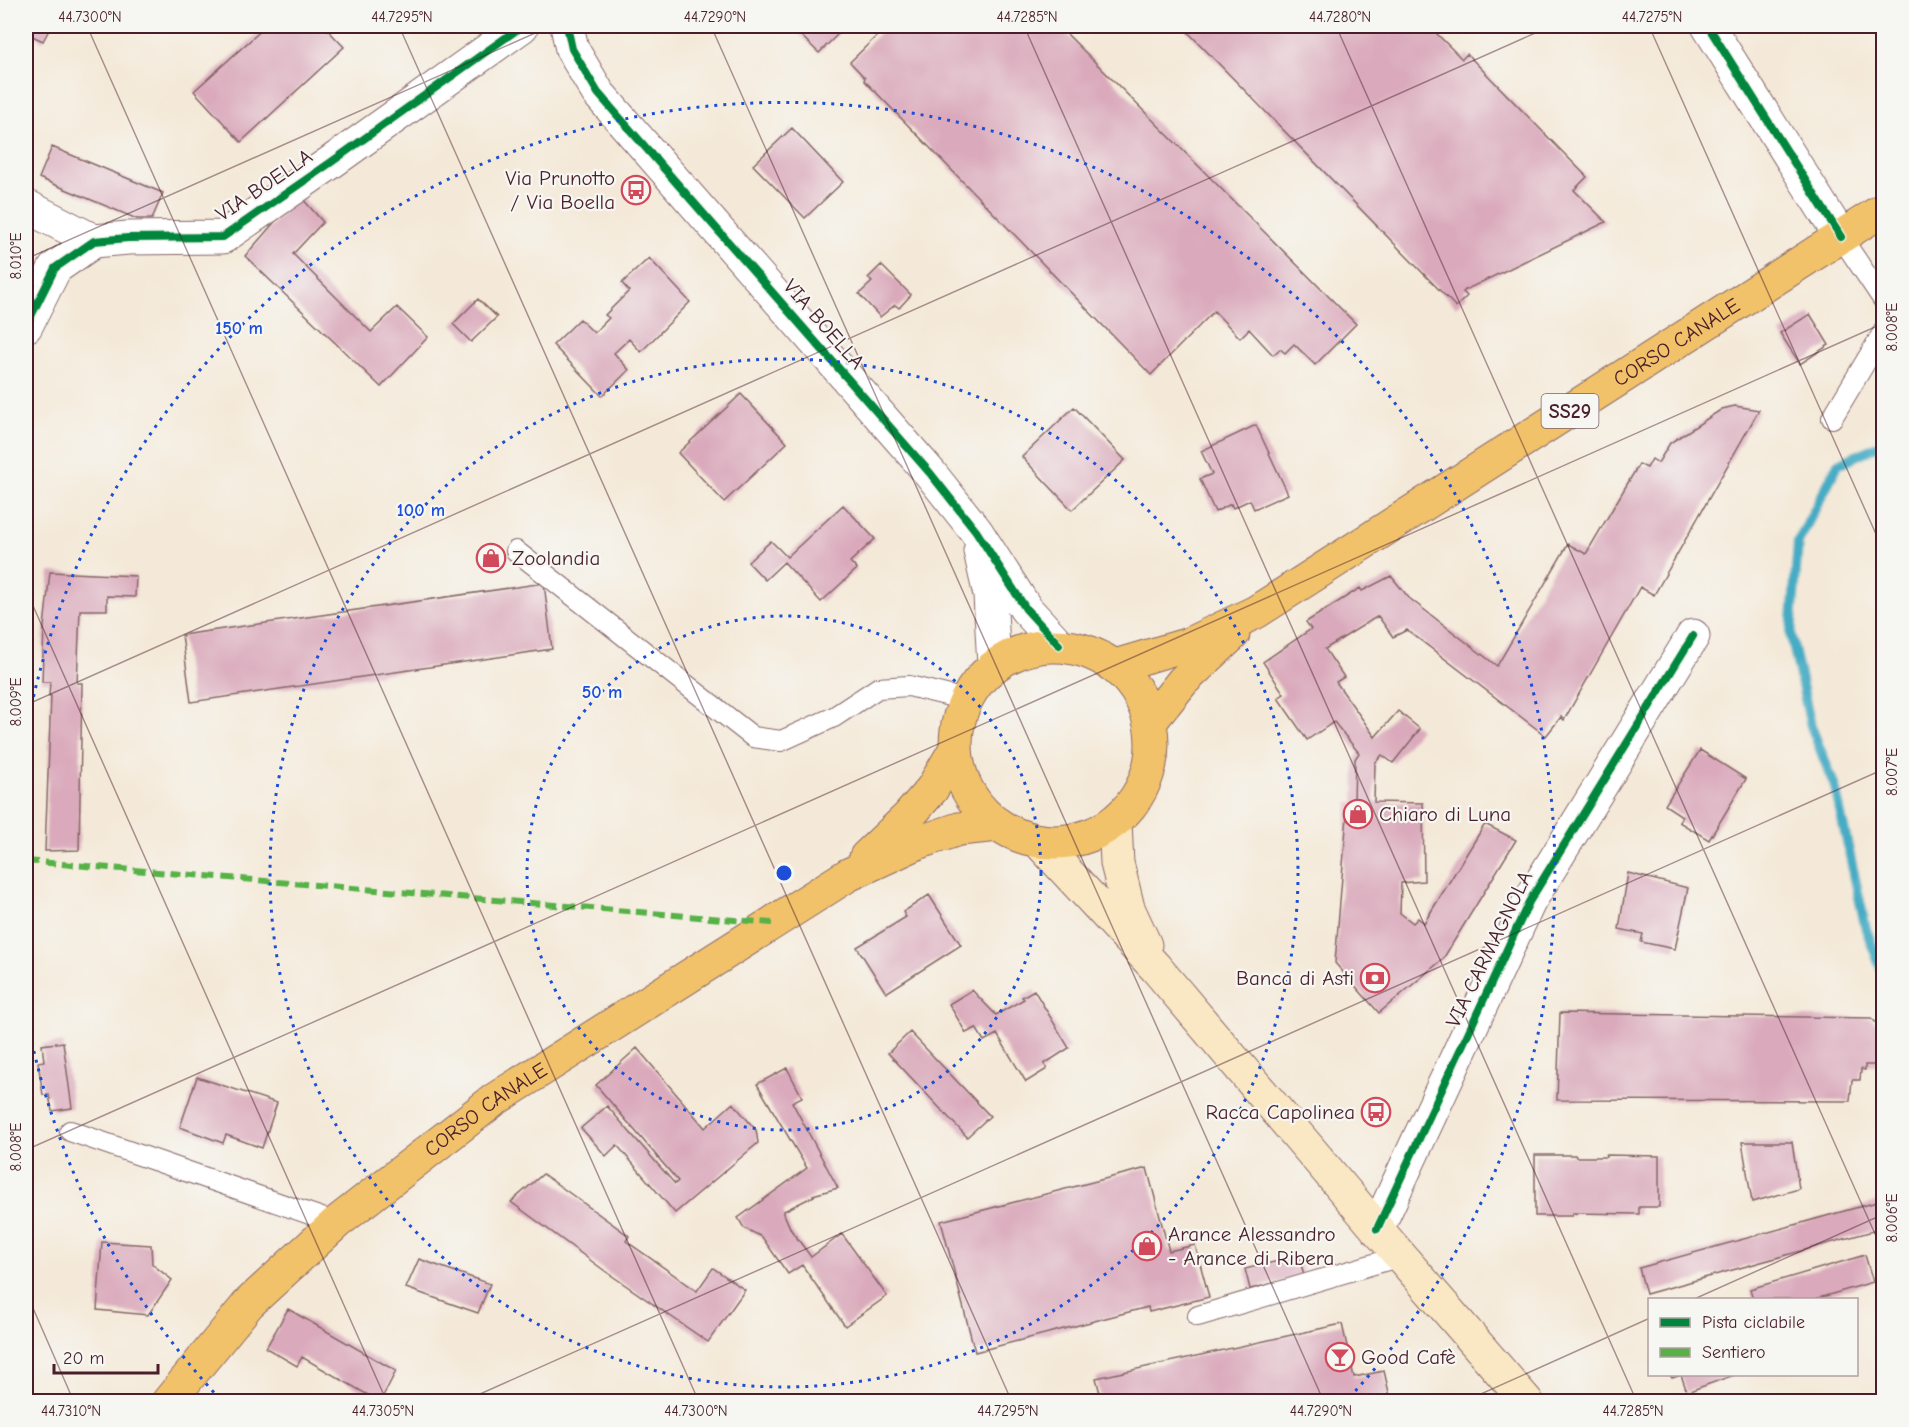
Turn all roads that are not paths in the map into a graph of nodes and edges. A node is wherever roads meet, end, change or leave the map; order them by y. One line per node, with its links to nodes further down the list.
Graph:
1 (522, 26): 7 (street, VIA BOELLA)
2 (567, 26): 12 (street, VIA BOELLA)
3 (1708, 26): 6 (street)
4 (26, 206): 7 (street)
5 (1884, 210): 6 (main road, CORSO CANALE / SS29)
6 (1841, 237): 8 (lane); 14 (main road, CORSO CANALE / SS29)
7 (94, 241): 9 (street, VIA BOELLA)
8 (1884, 301)
9 (26, 326)
10 (1884, 331): 11 (lane)
11 (1832, 418)
12 (976, 531): 16 (street, VIA BOELLA); 17 (street, VIA BOELLA)
13 (516, 551): 19 (lane)
14 (1256, 612): 18 (main road, CORSO CANALE / SS29); 20 (main road, CORSO CANALE)
15 (1694, 636): 29 (street, VIA CARMAGNOLA)
16 (1059, 645): 17 (main road, CORSO CANALE); 18 (main road, CORSO CANALE)
17 (994, 665): 19 (main road, CORSO CANALE)
18 (1115, 666): 20 (main road, CORSO CANALE)
19 (966, 700): 21 (main road, CORSO CANALE)
20 (1150, 722): 22 (main road, CORSO CANALE)
21 (955, 750): 23 (main road, CORSO CANALE); 25 (main road, CORSO CANALE)
22 (1115, 822): 24 (main road, CORSO CANALE); 26 (main road)
23 (999, 825): 24 (main road, CORSO CANALE); 25 (main road, CORSO CANALE)
24 (1039, 842): 26 (main road)
25 (848, 875): 28 (main road, CORSO CANALE)
26 (1156, 968): 29 (main road)
27 (70, 1131): 28 (lane)
28 (336, 1223): 32 (main road, CORSO CANALE)
29 (1377, 1229): 30 (main road)
30 (1401, 1256): 31 (lane); 33 (main road)
31 (1198, 1316)
32 (168, 1401)
33 (1527, 1401)

